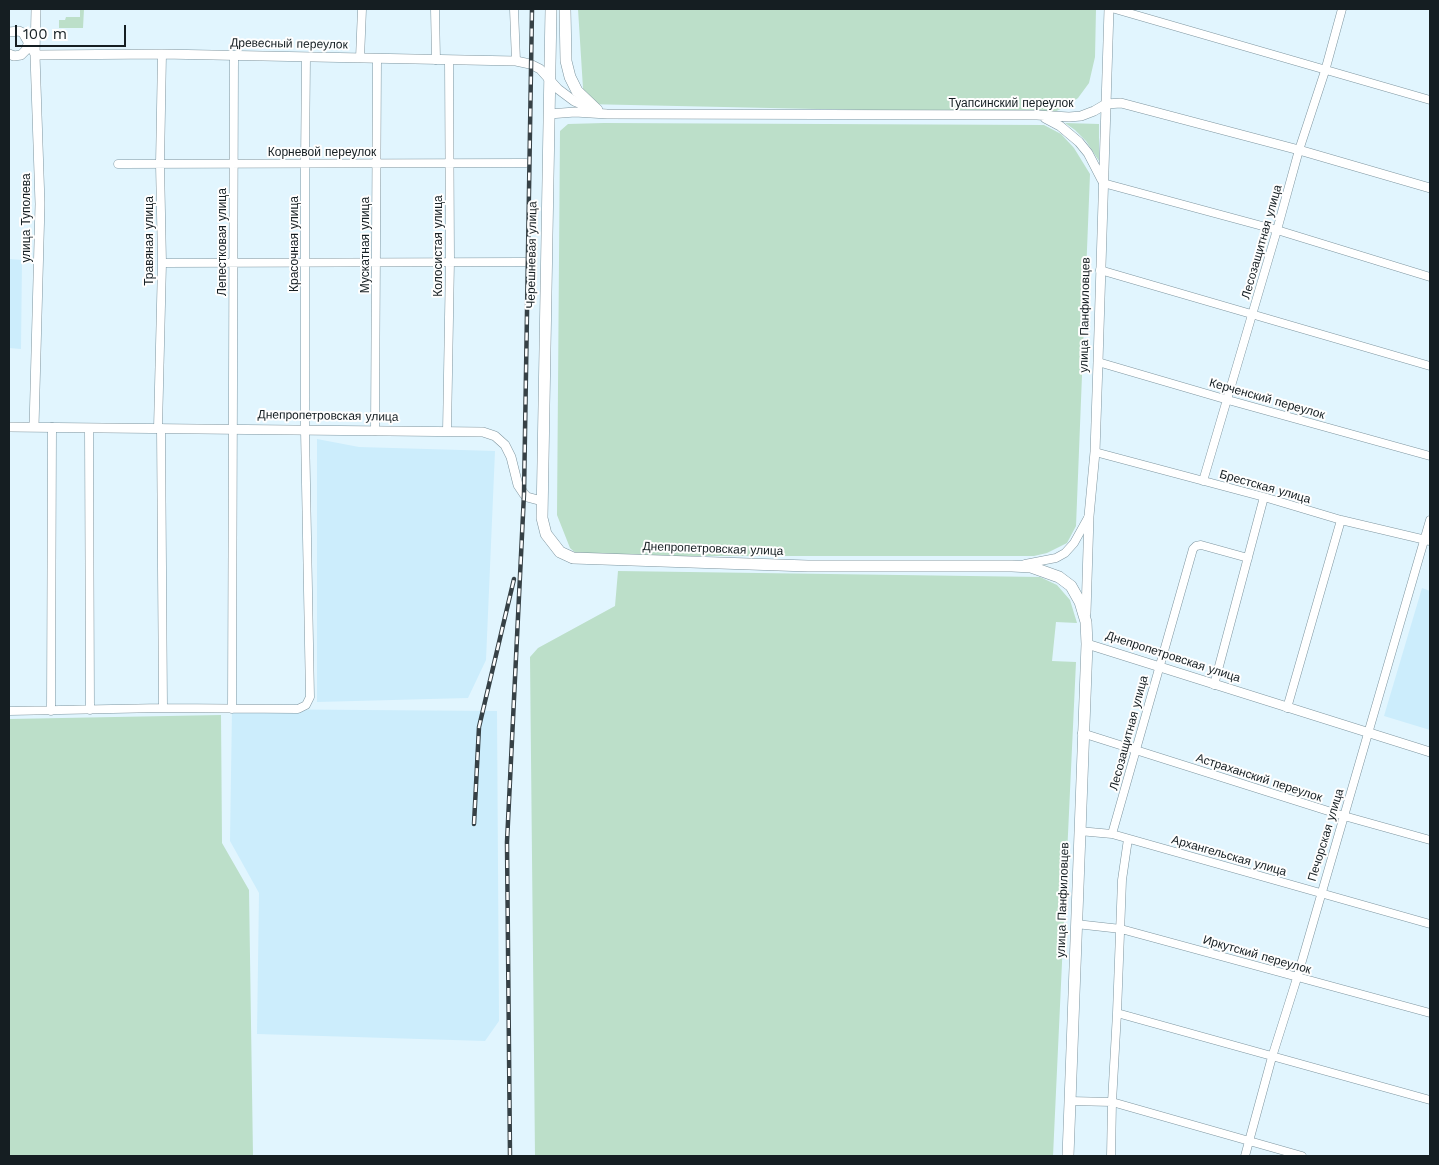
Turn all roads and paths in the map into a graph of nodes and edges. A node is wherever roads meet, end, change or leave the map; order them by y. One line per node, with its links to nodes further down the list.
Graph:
1 (36, 9): 14 (street, улица Туполева)
2 (362, 9): 17 (street)
3 (435, 9): 19 (street)
4 (514, 9): 21 (street)
5 (551, 9): 23 (main road, Черешневая улица)
6 (565, 9): 26 (main road)
7 (1109, 9): 25 (street, улица Панфиловцев)
8 (1115, 9): 22 (street)
9 (1342, 9): 22 (street, Лесозащитная улица)
10 (9, 32): 11 (street)
11 (28, 44): 12 (street); 14 (street)
12 (9, 54)
13 (162, 54): 14 (street, Древесный переулок); 15 (street, Древесный переулок); 32 (street, Травяная улица)
14 (35, 55): 53 (street, улица Туполева)
15 (234, 56): 16 (street, Древесный переулок); 33 (street, Лепестковая улица)
16 (306, 57): 17 (street, Древесный переулок); 34 (street, Красочная улица)
17 (360, 58): 18 (street, Древесный переулок)
18 (377, 59): 19 (street, Древесный переулок); 35 (street, Мускатная улица)
19 (436, 60): 20 (street, Древесный переулок)
20 (449, 60): 21 (street, Древесный переулок); 36 (street, Колосистая улица)
21 (516, 61): 23 (street, Древесный переулок)
22 (1325, 71): 24 (street); 29 (street, Лесозащитная улица)
23 (549, 80): 26 (street, Туапсинский переулок); 27 (main road, Черешневая улица)
24 (1430, 100)
25 (1106, 104): 28 (street, Туапсинский переулок); 29 (street, Туапсинский переулок); 37 (street, улица Панфиловцев)
26 (602, 112): 27 (street, Туапсинский переулок); 28 (street, Туапсинский переулок)
27 (549, 114): 65 (main road, Черешневая улица)
28 (1037, 115): 37 (street)
29 (1299, 150): 38 (street, Туапсинский переулок); 39 (street, Лесозащитная улица)
30 (526, 163): 36 (street, Корневой переулок)
31 (118, 164): 32 (street, Корневой переулок)
32 (160, 164): 33 (street, Корневой переулок); 42 (street, Травяная улица)
33 (233, 164): 34 (street, Корневой переулок); 43 (street, Лепестковая улица)
34 (305, 164): 35 (street, Корневой переулок); 44 (street, Красочная улица)
35 (376, 164): 36 (street, Корневой переулок); 45 (street, Мускатная улица)
36 (449, 164): 40 (street, Колосистая улица)
37 (1103, 183): 39 (street); 46 (street, улица Панфиловцев)
38 (1430, 188)
39 (1277, 230): 47 (street); 48 (street, Лесозащитная улица)
40 (450, 261): 41 (street); 45 (street); 60 (street, Колосистая улица)
41 (525, 262)
42 (162, 263): 43 (street); 56 (street, Травяная улица)
43 (233, 263): 44 (street); 57 (street, Лепестковая улица)
44 (305, 263): 45 (street); 58 (street, Красочная улица)
45 (376, 263): 59 (street, Мускатная улица)
46 (1100, 270): 48 (street); 49 (street, улица Панфиловцев)
47 (1430, 277)
48 (1253, 315): 50 (street); 51 (street, Лесозащитная улица)
49 (1098, 362): 51 (street, Керченский переулок); 61 (street, улица Панфиловцев)
50 (1430, 366)
51 (1228, 400): 62 (street, Керченский переулок); 63 (street, Лесозащитная улица)
52 (9, 427): 53 (street, Днепропетровская улица)
53 (34, 427): 54 (street, Днепропетровская улица)
54 (52, 427): 55 (street, Днепропетровская улица); 81 (street)
55 (89, 428): 56 (street, Днепропетровская улица); 79 (street)
56 (159, 428): 57 (street, Днепропетровская улица); 76 (street, Травяная улица)
57 (232, 429): 58 (street, Днепропетровская улица); 78 (street, Лепестковая улица)
58 (305, 430): 59 (street, Днепропетровская улица); 78 (street, Красочная улица)
59 (375, 430): 60 (street, Днепропетровская улица)
60 (447, 431): 65 (street, Днепропетровская улица)
61 (1095, 452): 63 (street, Брестская улица); 66 (street, улица Панфиловцев)
62 (1430, 456)
63 (1204, 481): 64 (street, Брестская улица)
64 (1264, 497): 67 (street, Брестская улица); 70 (street)
65 (542, 501): 71 (main road, Днепропетровская улица)
66 (1089, 516): 71 (street); 72 (street, улица Панфиловцев)
67 (1341, 520): 69 (street, Брестская улица); 77 (street)
68 (1430, 520): 69 (street, Печорская улица)
69 (1427, 540): 82 (street, Печорская улица)
70 (1248, 558): 74 (street, Лесозащитная улица); 75 (street)
71 (1012, 566): 72 (main road, Днепропетровская улица)
72 (1086, 622): 73 (main road, Днепропетровская улица)
73 (1087, 644): 74 (street, Днепропетровская улица); 83 (main road, улица Панфиловцев)
74 (1158, 668): 75 (street, Днепропетровская улица); 84 (street, Лесозащитная улица)
75 (1214, 685): 77 (street, Днепропетровская улица)
76 (163, 708): 78 (street); 79 (street)
77 (1287, 708): 82 (street, Днепропетровская улица)
78 (232, 709)
79 (90, 710): 81 (street)
80 (9, 711): 81 (street)
81 (52, 711)
82 (1367, 733): 85 (street, Днепропетровская улица); 86 (street, Печорская улица)
83 (1082, 734): 84 (street, Астраханский переулок); 87 (main road, улица Панфиловцев)
84 (1136, 751): 86 (street, Астраханский переулок); 88 (street, Лесозащитная улица)
85 (1430, 752)
86 (1344, 816): 90 (street, Астраханский переулок); 91 (street, Печорская улица)
87 (1079, 831): 88 (street, Архангельская улица); 92 (main road, улица Панфиловцев)
88 (1112, 834): 89 (street, Архангельская улица)
89 (1128, 839): 91 (street, Архангельская улица); 94 (street)
90 (1430, 840)
91 (1320, 893): 93 (street, Архангельская улица); 95 (street, Печорская улица)
92 (1076, 924): 94 (street, Иркутский переулок); 100 (main road, улица Панфиловцев)
93 (1430, 924)
94 (1121, 929): 95 (street, Иркутский переулок); 96 (street)
95 (1297, 978): 97 (street, Иркутский переулок); 98 (street, Печорская улица)
96 (1117, 1013): 98 (street); 101 (street)
97 (1430, 1013)
98 (1272, 1057): 99 (street); 102 (street, Печорская улица)
99 (1430, 1100)
100 (1070, 1101): 101 (street); 103 (main road, улица Панфиловцев)
101 (1112, 1102): 102 (street); 104 (street)
102 (1249, 1142): 105 (street, Печорская улица); 106 (street)
103 (1068, 1156)
104 (1111, 1156)
105 (1245, 1156)
106 (1302, 1156)

